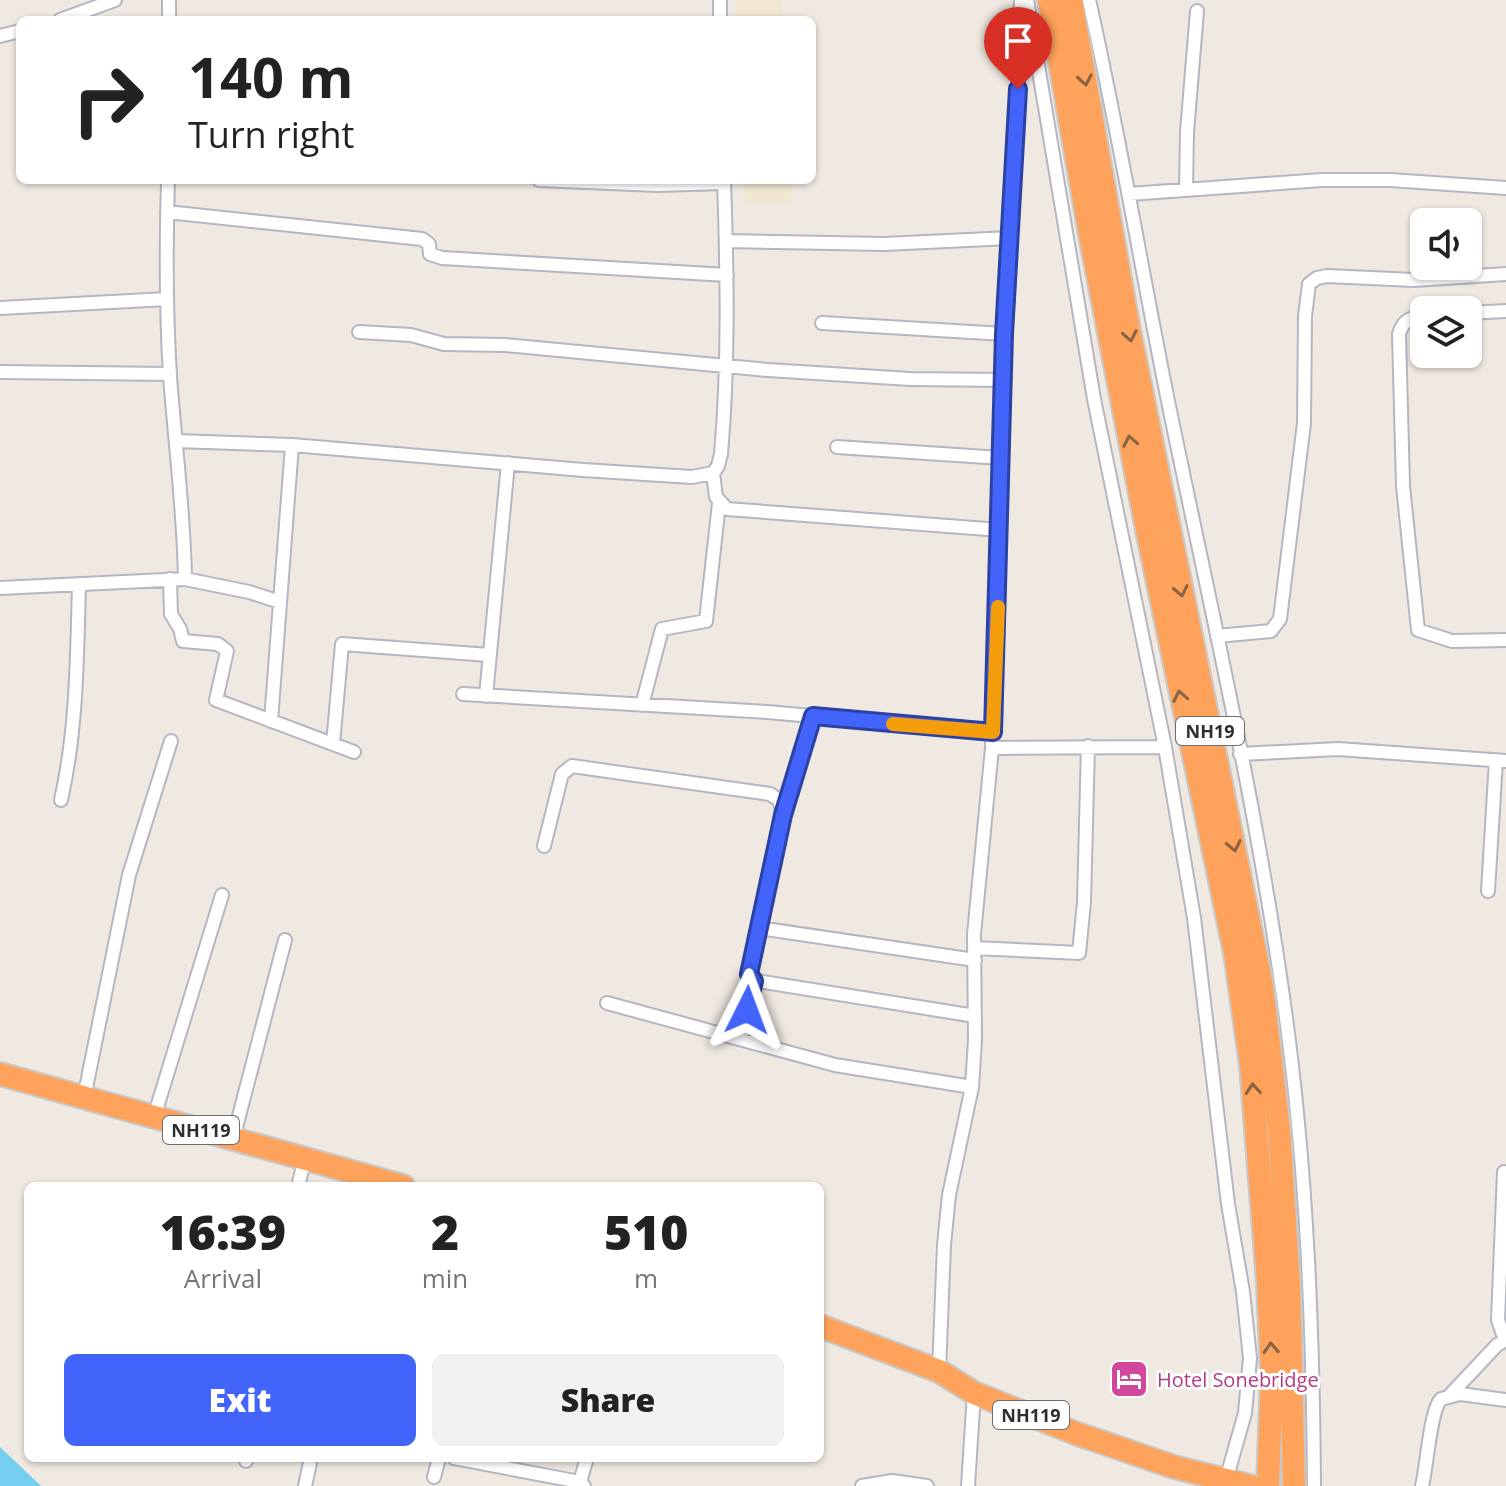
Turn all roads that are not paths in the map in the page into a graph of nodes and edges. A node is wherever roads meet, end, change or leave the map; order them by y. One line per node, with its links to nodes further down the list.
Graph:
1 (115, 0): 5 (street)
2 (1024, 0): 14 (street); 55 (street)
3 (1066, 2): 12 (street); 91 (highway, NH19, one-way to 91); 100 (highway, NH19, one-way to 3)
4 (1197, 11): 11 (street)
5 (71, 16)
6 (168, 184): 13 (street)
7 (633, 184): 8 (street)
8 (679, 184)
9 (724, 184): 15 (street)
10 (1506, 188): 11 (street)
11 (1186, 189): 12 (street)
12 (1129, 194): 43 (street)
13 (167, 212): 17 (street); 18 (street)
14 (1010, 238): 15 (street); 25 (street)
15 (726, 241): 17 (street)
16 (1506, 274): 43 (street)
17 (727, 275): 26 (street)
18 (167, 299): 19 (street); 28 (street)
19 (0, 308)
20 (1506, 311): 21 (street)
21 (1482, 312)
22 (1410, 318): 44 (street)
23 (822, 323): 25 (street)
24 (359, 332): 26 (street)
25 (1004, 334): 29 (street)
26 (727, 366): 29 (street); 35 (street)
27 (0, 372): 28 (street)
28 (170, 374): 30 (street)
29 (1003, 380): 33 (street)
30 (176, 441): 31 (street); 39 (street)
31 (292, 445): 34 (street); 42 (street)
32 (837, 447): 33 (street)
33 (1001, 458): 37 (street)
34 (508, 463): 35 (street); 45 (street)
35 (713, 473): 36 (street)
36 (719, 503): 37 (street); 48 (street)
37 (1000, 530): 51 (street)
38 (170, 579): 39 (street); 40 (street); 50 (street)
39 (185, 579): 42 (street)
40 (79, 584): 41 (street); 60 (street)
41 (0, 588)
42 (280, 602): 50 (street)
43 (1217, 636): 58 (street)
44 (1506, 640)
45 (489, 655): 47 (street); 53 (street)
46 (463, 694): 47 (street)
47 (486, 696): 48 (street)
48 (642, 705): 49 (street)
49 (813, 716): 51 (street); 61 (street)
50 (271, 721): 53 (street)
51 (993, 732): 56 (street)
52 (171, 741): 74 (street)
53 (333, 744): 57 (street)
54 (1088, 746): 55 (street); 56 (street); 67 (street)
55 (1165, 747): 93 (street)
56 (992, 748): 67 (street)
57 (354, 752)
58 (1240, 754): 59 (street); 101 (street)
59 (1501, 760): 63 (street)
60 (61, 800)
61 (783, 815): 62 (street); 65 (street)
62 (544, 846)
63 (1488, 891)
64 (222, 895): 75 (street)
65 (759, 928): 67 (street); 68 (street)
66 (285, 940): 76 (street)
67 (974, 954): 70 (street)
68 (754, 981): 70 (street); 71 (street)
69 (607, 1003): 71 (street)
70 (975, 1016): 73 (street)
71 (741, 1038): 73 (street)
72 (0, 1074): 74 (highway, NH119)
73 (972, 1087): 83 (street)
74 (84, 1098): 75 (highway, NH119)
75 (154, 1117): 76 (highway, NH119)
76 (233, 1139): 77 (highway, NH119)
77 (305, 1159): 79 (highway, NH119); 80 (street)
78 (1504, 1172): 82 (street)
79 (367, 1181)
80 (299, 1182)
81 (824, 1328): 83 (highway, NH119)
82 (1505, 1340): 85 (street)
83 (939, 1371): 84 (highway, NH119)
84 (974, 1393): 93 (highway, NH119); 98 (street)
85 (1450, 1395): 86 (street); 102 (street)
86 (1506, 1400)
87 (310, 1462): 95 (street)
88 (438, 1462): 92 (street)
89 (474, 1462): 94 (street)
90 (586, 1462): 94 (street)
91 (1293, 1475)
92 (434, 1477)
93 (1224, 1483): 99 (highway, NH119)
94 (582, 1484)
95 (305, 1486)
96 (862, 1486): 97 (street)
97 (927, 1486)
98 (968, 1486)
99 (1250, 1486)
100 (1268, 1486)
101 (1314, 1486)
102 (1422, 1486)

